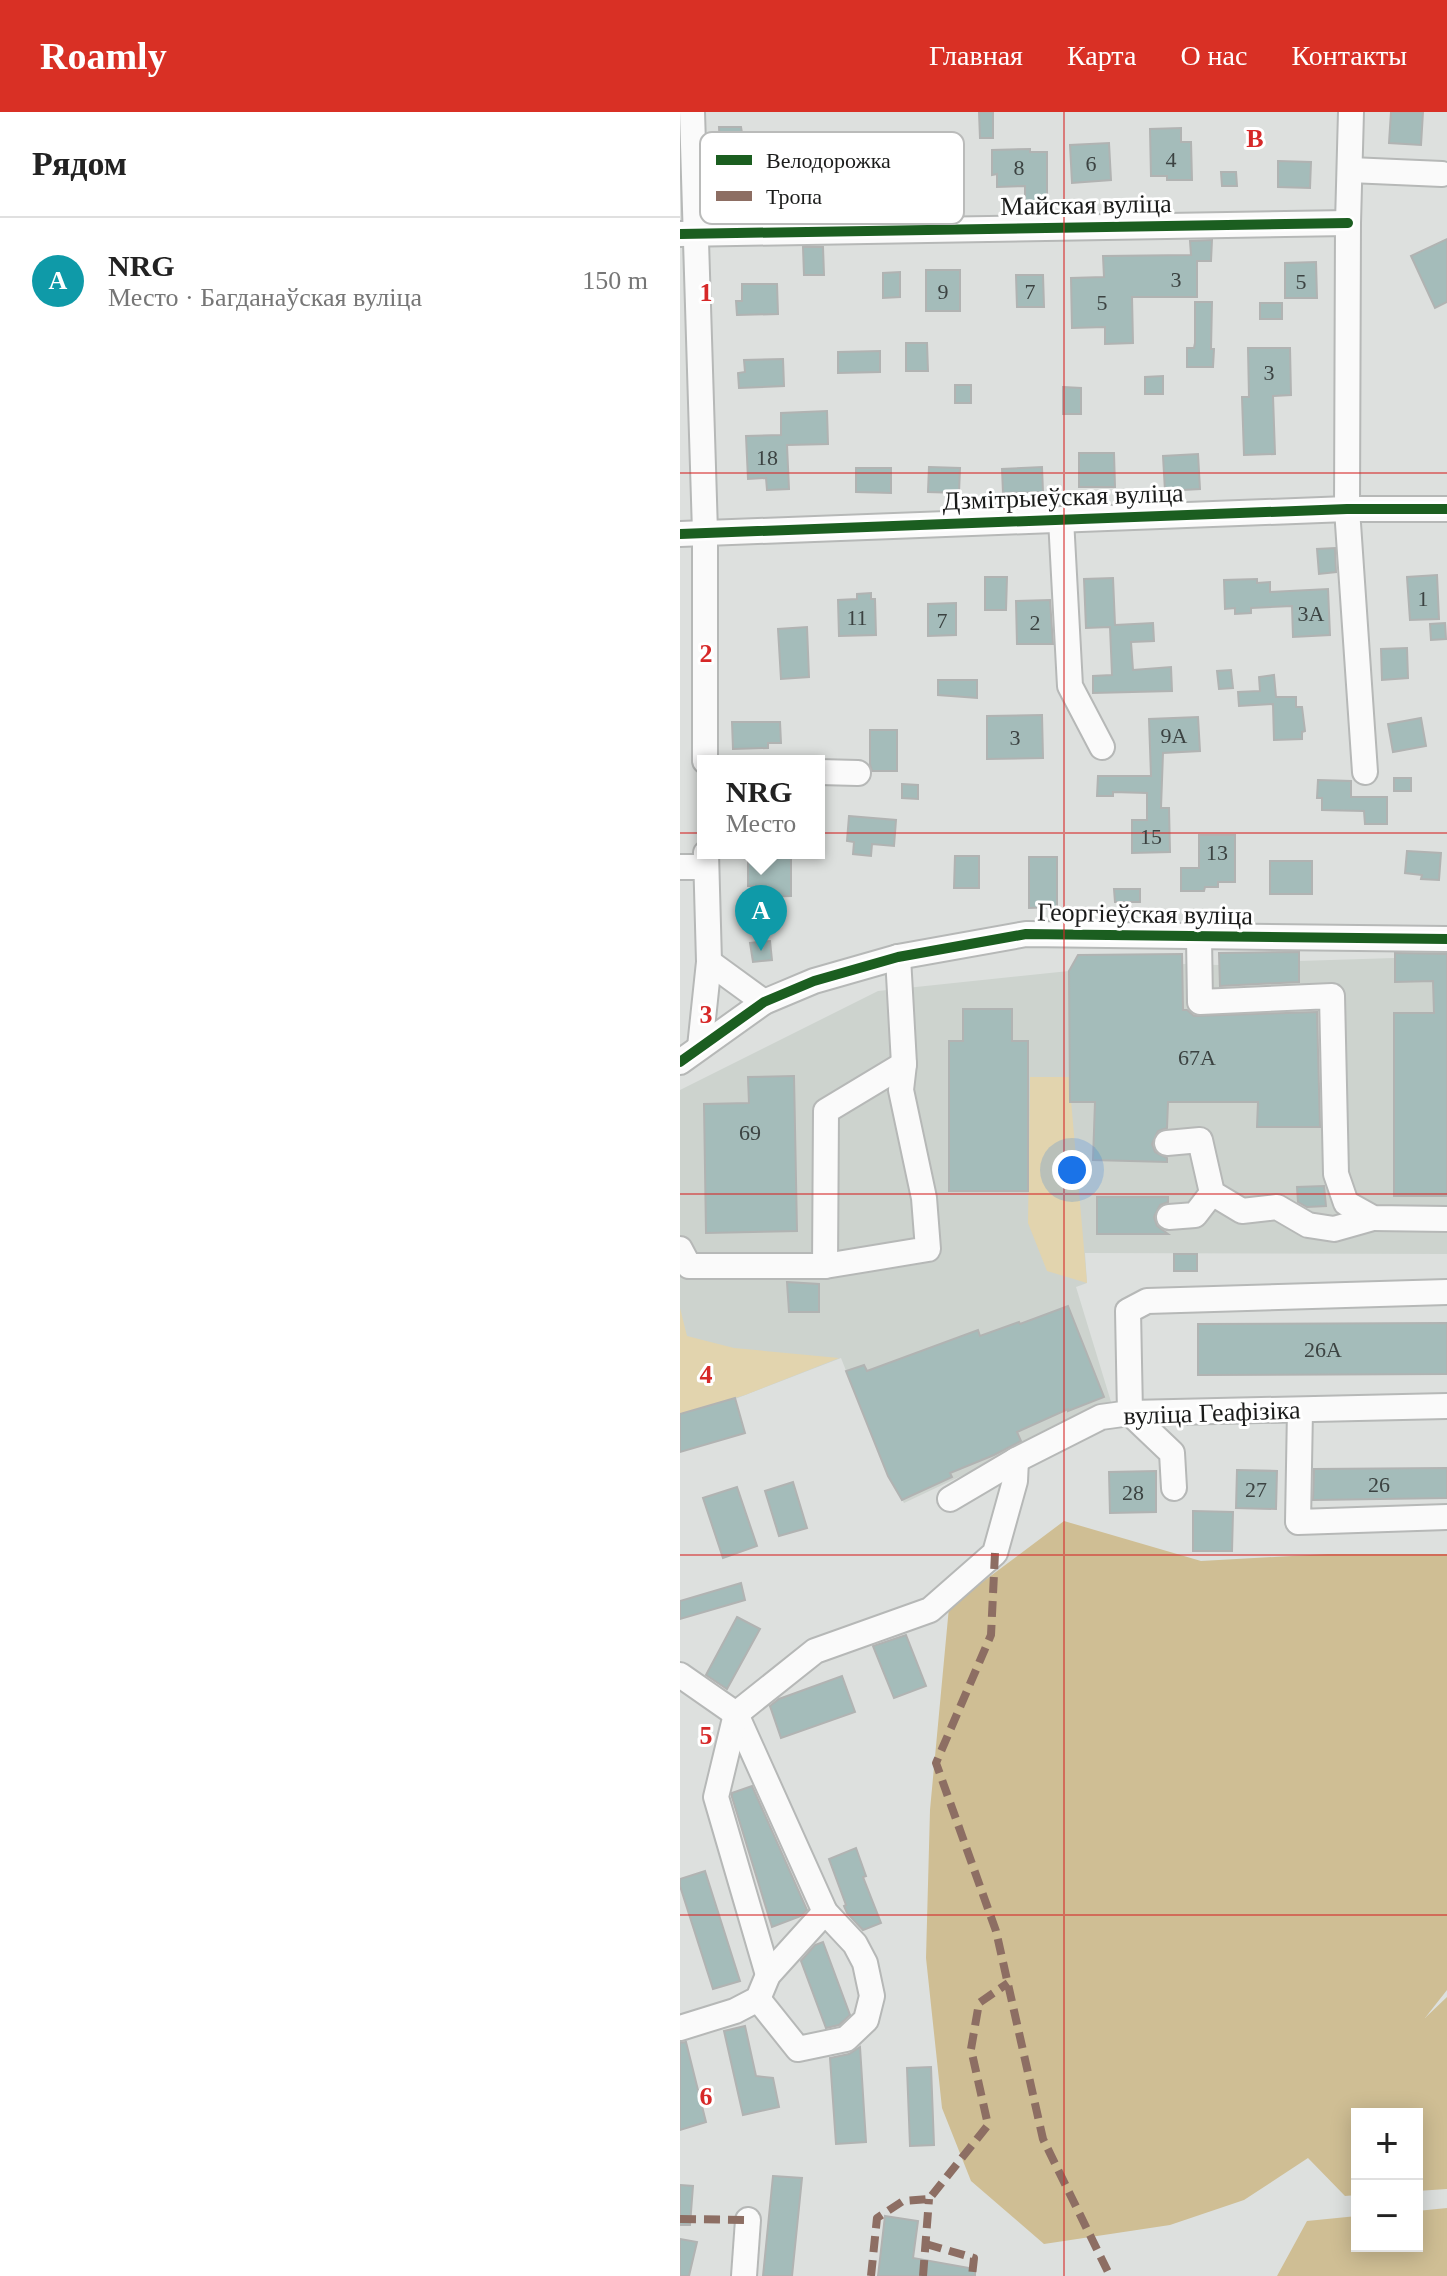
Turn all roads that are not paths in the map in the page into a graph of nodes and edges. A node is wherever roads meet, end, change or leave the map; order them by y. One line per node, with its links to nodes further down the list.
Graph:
1 (692, 112): 6 (street)
2 (1351, 112): 3 (street)
3 (1350, 170): 4 (street); 5 (street)
4 (1442, 174)
5 (1348, 223): 6 (street, Майская вуліца); 7 (street)
6 (688, 234): 10 (street)
7 (1347, 509): 8 (street, Дзмітрыеўская вуліца); 9 (street, Дзмітрыеўская вуліца); 15 (street)
8 (1447, 509)
9 (1061, 519): 10 (street, Дзмітрыеўская вуліца); 12 (street)
10 (705, 532): 11 (street, Дзмітрыеўская вуліца); 13 (street)
11 (680, 534)
12 (1102, 747)
13 (705, 755)
14 (825, 772): 16 (street)
15 (1365, 772)
16 (858, 773)
17 (706, 860): 18 (street); 22 (street)
18 (680, 867)
19 (1199, 937): 20 (street, Георгіеўская вуліца); 21 (street, Георгіеўская вуліца); 30 (street)
20 (1447, 939)
21 (898, 957): 23 (street, Георгіеўская вуліца); 26 (street)
22 (709, 962): 23 (street); 24 (street)
23 (764, 1002): 24 (street, Георгіеўская вуліца)
24 (700, 1047): 25 (street, Георгіеўская вуліца)
25 (680, 1062)
26 (904, 1064): 33 (street); 33 (street)
27 (1167, 1143): 28 (street)
28 (1212, 1193): 29 (street); 30 (street)
29 (1169, 1217)
30 (1373, 1218): 31 (street)
31 (1447, 1219)
32 (680, 1249): 33 (street)
33 (825, 1266)
34 (1447, 1292): 37 (street)
35 (1447, 1406): 36 (street, вуліца Геафізіка)
36 (1300, 1410): 37 (street, вуліца Геафізіка); 41 (street)
37 (1130, 1413): 38 (street, вуліца Геафізіка); 39 (street)
38 (1016, 1460): 40 (street, вуліца Геафізіка); 43 (street)
39 (1174, 1488)
40 (950, 1499)
41 (1447, 1517)
42 (680, 1675): 43 (street)
43 (736, 1714): 44 (street); 45 (street)
44 (825, 1912): 45 (street); 46 (street)
45 (768, 1975): 46 (street)
46 (758, 1999): 47 (street)
47 (680, 2028)
48 (748, 2220): 49 (street)
49 (744, 2276)

